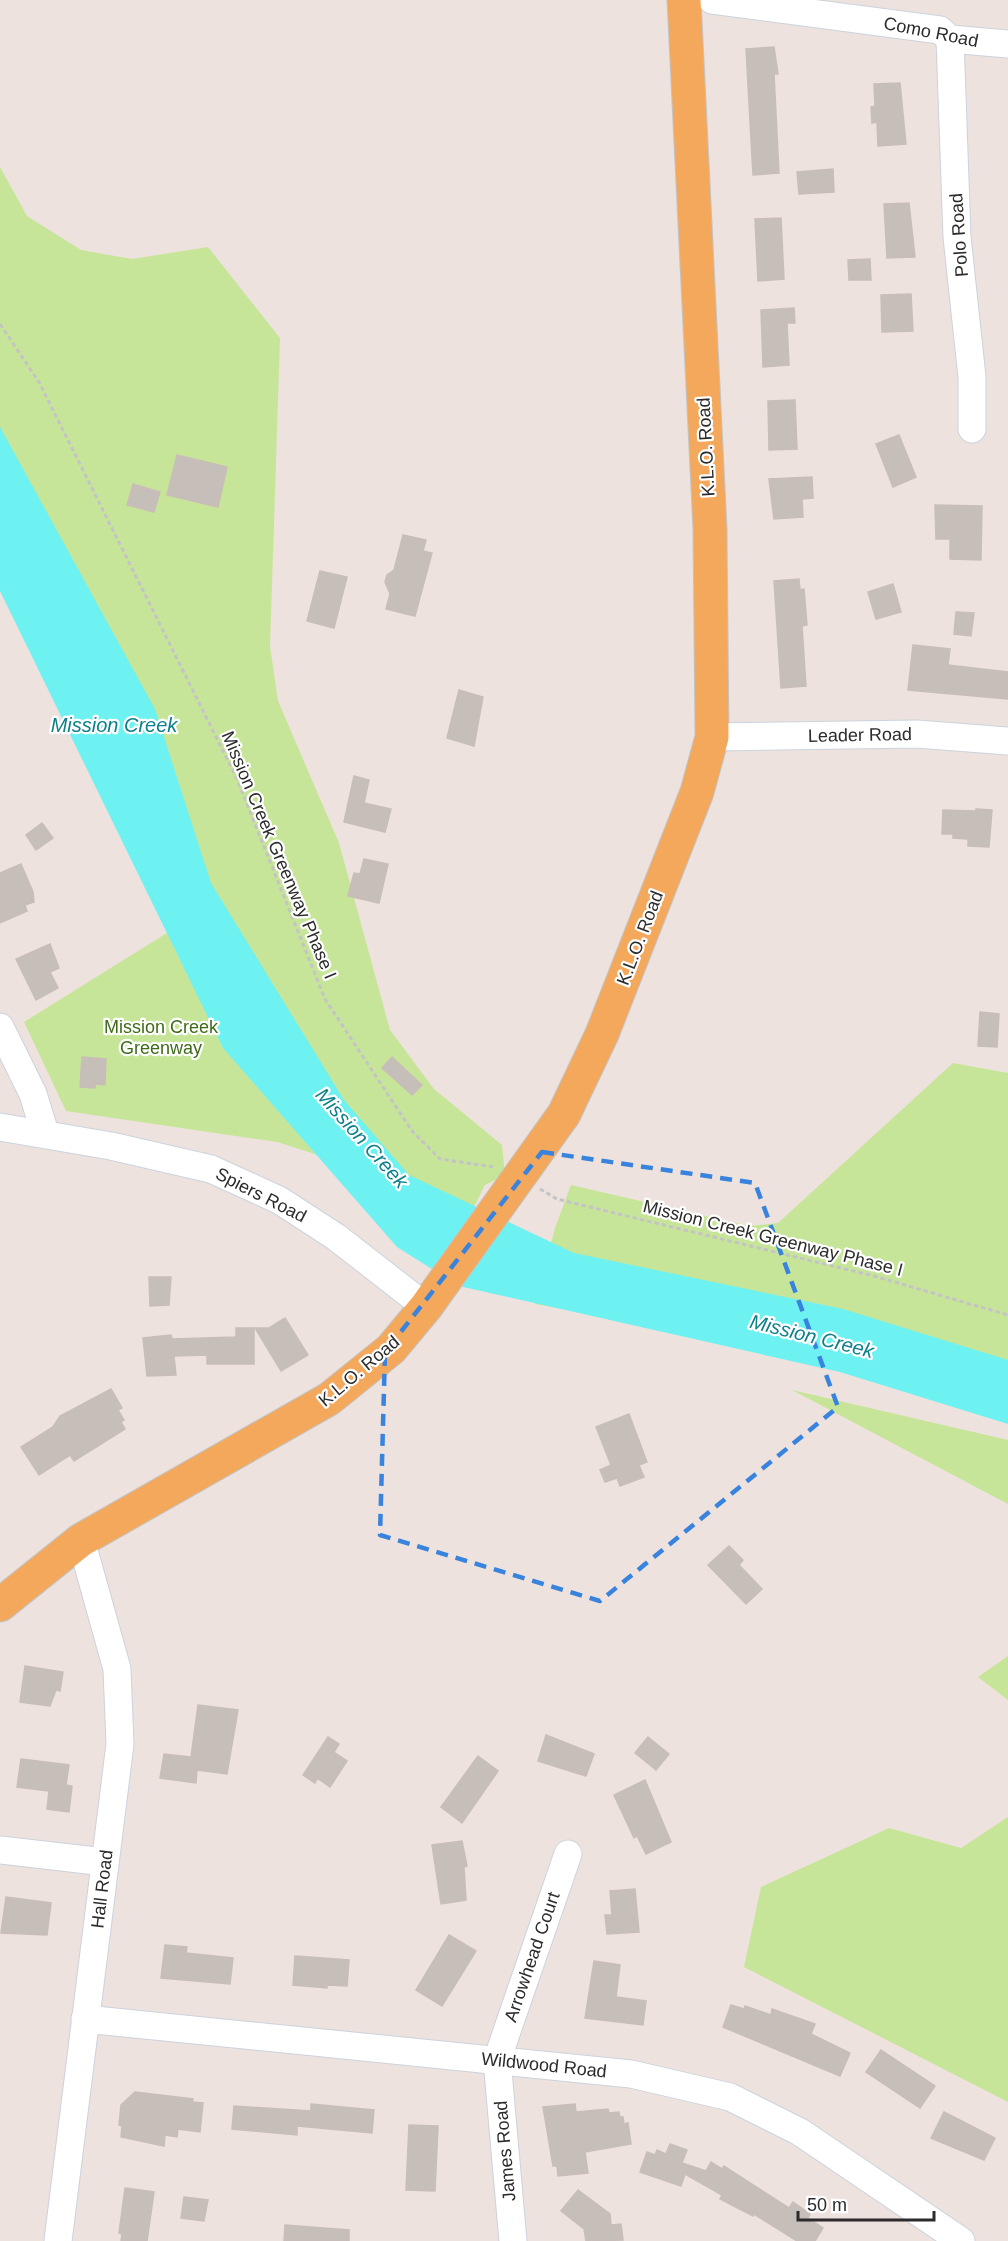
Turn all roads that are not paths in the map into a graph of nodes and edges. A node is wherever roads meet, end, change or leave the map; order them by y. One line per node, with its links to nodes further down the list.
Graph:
1 (684, 0): 6 (main road, K.L.O. Road)
2 (712, 0): 3 (street, Como Road)
3 (950, 39): 4 (street, Como Road); 5 (street, Polo Road)
4 (1008, 44)
5 (972, 429)
6 (712, 736): 7 (street, Leader Road); 11 (main road, K.L.O. Road)
7 (1008, 741)
8 (0, 1027): 10 (street)
9 (0, 1127): 10 (street, Spiers Road)
10 (45, 1133): 11 (street, Spiers Road)
11 (426, 1307): 12 (main road, K.L.O. Road)
12 (81, 1540): 13 (main road, K.L.O. Road); 16 (street, Hall Road)
13 (0, 1605)
14 (0, 1850): 16 (street)
15 (568, 1854): 18 (street, Arrowhead Court)
16 (105, 1862): 17 (street, Hall Road)
17 (85, 2019): 18 (street, Wildwood Road); 19 (street, Hall Road)
18 (496, 2060): 20 (street, James Road); 21 (street, Wildwood Road)
19 (58, 2241)
20 (513, 2241)
21 (962, 2241)

